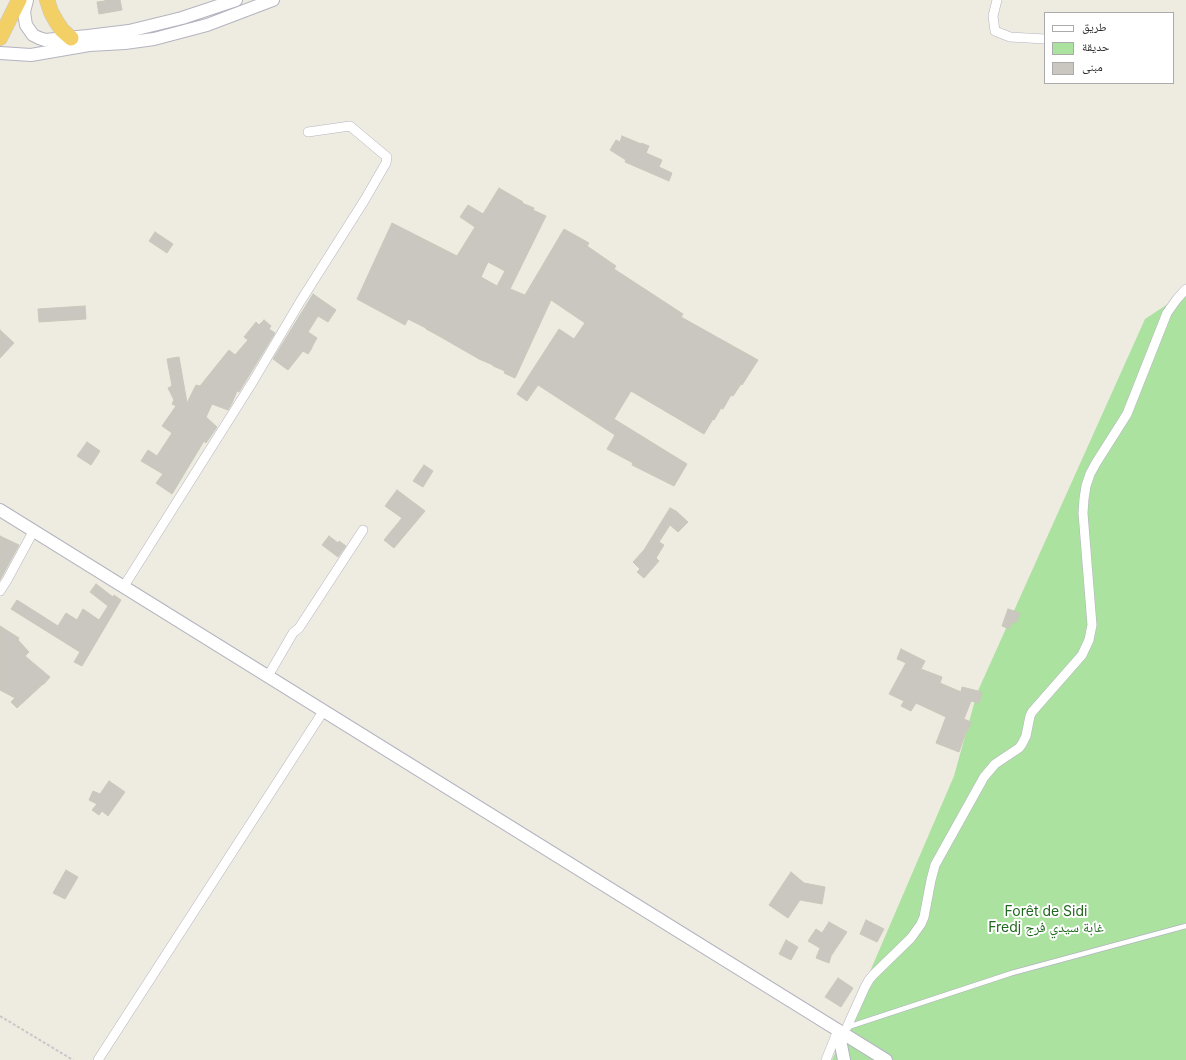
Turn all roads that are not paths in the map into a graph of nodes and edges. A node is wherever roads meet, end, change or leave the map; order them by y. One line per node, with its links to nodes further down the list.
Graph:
1 (19, 0): 7 (highway)
2 (27, 0): 9 (main road)
3 (47, 0): 9 (highway)
4 (236, 0): 11 (main road)
5 (273, 0): 11 (main road)
6 (997, 0): 10 (street)
7 (6, 17): 8 (highway)
8 (0, 38)
9 (70, 38): 11 (main road)
10 (1044, 39)
11 (88, 41): 12 (main road)
12 (0, 53)
13 (308, 132): 18 (street)
14 (1186, 289): 23 (street)
15 (0, 510): 16 (main road)
16 (34, 530): 18 (main road); 19 (street)
17 (363, 530): 20 (street)
18 (124, 586): 20 (main road)
19 (0, 591)
20 (268, 676): 21 (main road)
21 (324, 710): 23 (main road); 24 (street)
22 (1186, 926): 23 (lane)
23 (843, 1029): 25 (street); 26 (main road); 27 (main road)
24 (98, 1060)
25 (826, 1060)
26 (844, 1060)
27 (886, 1060)

